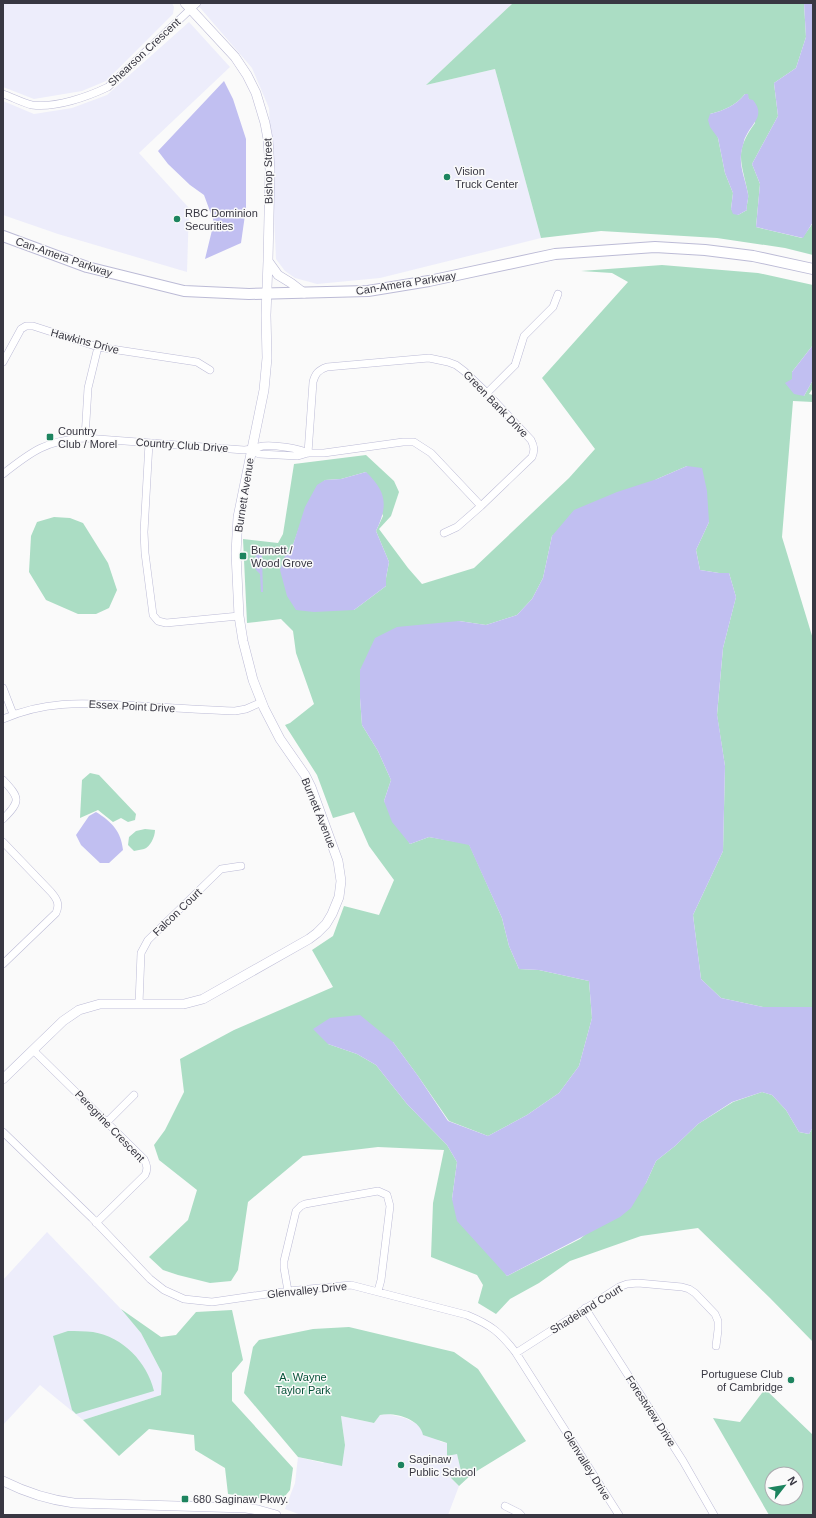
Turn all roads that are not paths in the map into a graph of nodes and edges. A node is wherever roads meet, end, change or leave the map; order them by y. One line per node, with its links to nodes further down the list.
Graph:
1 (191, 5): 2 (street, Shearson Crescent); 4 (street, Bishop Street)
2 (3, 94)
3 (3, 236): 7 (main road, Can-Amera Parkway)
4 (268, 261): 6 (street); 7 (street, Bishop Street)
5 (813, 269): 6 (main road, Can-Amera Parkway)
6 (304, 293): 7 (main road, Can-Amera Parkway)
7 (267, 294): 15 (street, Burnett Avenue)
8 (558, 294): 12 (street)
9 (98, 347): 10 (street, Hawkins Drive); 11 (street, Hawkins Drive); 13 (street)
10 (3, 362)
11 (210, 370)
12 (488, 393): 16 (street, Green Bank Drive); 18 (street, Green Bank Drive)
13 (85, 438): 14 (street, Country Club Drive); 17 (street, Country Club Drive)
14 (149, 443): 15 (street, Country Club Drive); 20 (street)
15 (251, 450): 16 (street, Country Club Drive); 20 (street, Burnett Avenue)
16 (308, 453): 18 (street, Country Club Drive)
17 (3, 474)
18 (481, 506): 19 (street, Green Bank Drive)
19 (444, 533)
20 (240, 616): 22 (street, Burnett Avenue)
21 (3, 688): 23 (street)
22 (262, 702): 23 (street, Essex Point Drive); 30 (street, Burnett Avenue)
23 (13, 714): 24 (street, Essex Point Drive)
24 (3, 719)
25 (3, 780): 26 (street)
26 (3, 819)
27 (3, 842): 29 (street)
28 (240, 866): 30 (street, Falcon Court)
29 (3, 964)
30 (140, 1004): 31 (street, Burnett Avenue)
31 (33, 1050): 32 (street, Burnett Avenue); 34 (street, Peregrine Crescent)
32 (3, 1079)
33 (134, 1095): 34 (street)
34 (107, 1122): 36 (street, Peregrine Crescent)
35 (3, 1132): 36 (street, Glenvalley Drive)
36 (96, 1223): 37 (street, Glenvalley Drive)
37 (288, 1291): 38 (street, Glenvalley Drive); 38 (street)
38 (378, 1291): 41 (street, Glenvalley Drive)
39 (585, 1308): 40 (street, Shadeland Court); 41 (street, Shadeland Court); 47 (street, Forestview Drive)
40 (716, 1346)
41 (516, 1353): 46 (street, Glenvalley Drive)
42 (3, 1481): 44 (street)
43 (504, 1506): 45 (street)
44 (276, 1515)
45 (521, 1515)
46 (619, 1515)
47 (714, 1515)

